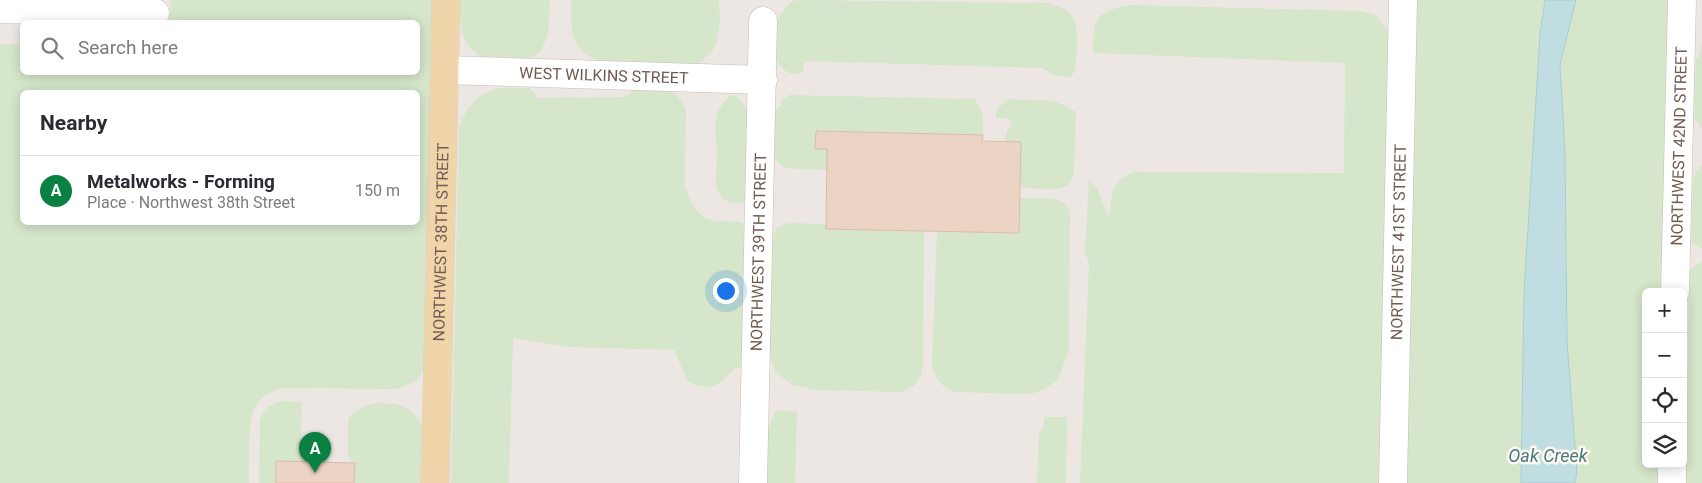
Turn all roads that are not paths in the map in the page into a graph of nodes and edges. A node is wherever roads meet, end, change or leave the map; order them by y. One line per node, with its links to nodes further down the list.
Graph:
1 (446, 0): 7 (main road, NORTHWEST 38TH STREET)
2 (1403, 0): 14 (street, NORTHWEST 41ST STREET)
3 (1682, 0): 9 (street, NORTHWEST 42ND STREET)
4 (0, 9): 5 (street)
5 (155, 13)
6 (763, 21): 8 (street, NORTHWEST 39TH STREET)
7 (444, 70): 8 (street, WEST WILKINS STREET); 12 (main road, NORTHWEST 38TH STREET)
8 (763, 80): 13 (street, NORTHWEST 39TH STREET)
9 (1690, 148): 10 (street, NORTHWEST 42ND STREET)
10 (1675, 288)
11 (1672, 468): 15 (street)
12 (435, 483)
13 (753, 483)
14 (1393, 483)
15 (1672, 483)

